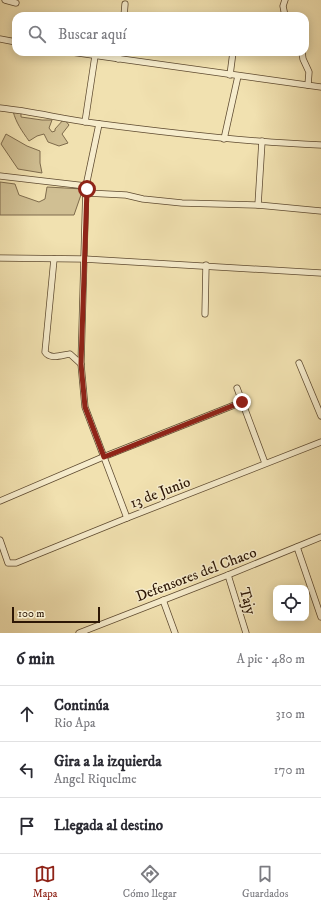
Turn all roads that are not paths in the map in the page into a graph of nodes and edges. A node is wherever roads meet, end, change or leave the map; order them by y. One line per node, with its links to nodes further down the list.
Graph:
1 (5, 0): 3 (street)
2 (284, 0): 6 (street)
3 (16, 3)
4 (125, 4): 5 (street)
5 (124, 12)
6 (284, 12)
7 (0, 39): 8 (street)
8 (12, 41)
9 (96, 56): 13 (street); 19 (street)
10 (118, 56): 13 (street)
11 (232, 56): 14 (street)
12 (303, 56): 16 (street)
13 (118, 59): 14 (street)
14 (230, 75): 15 (street)
15 (238, 76): 16 (street); 21 (street)
16 (308, 85): 17 (street)
17 (321, 87)
18 (0, 109): 19 (street)
19 (85, 122): 20 (street)
20 (99, 124): 21 (street); 25 (street)
21 (224, 139): 22 (street)
22 (262, 141): 23 (street); 27 (street)
23 (321, 145)
24 (0, 176): 25 (street)
25 (86, 186): 26 (street)
26 (87, 193): 27 (street); 31 (street)
27 (258, 205): 28 (street)
28 (321, 211)
29 (0, 258): 30 (street)
30 (54, 259): 31 (street); 36 (street)
31 (84, 259): 32 (street); 36 (street)
32 (206, 266): 33 (street); 34 (street)
33 (321, 273)
34 (205, 314)
35 (299, 363): 39 (street)
36 (81, 364): 41 (street)
37 (238, 388): 38 (street)
38 (242, 402): 41 (street); 42 (street)
39 (321, 416)
40 (321, 442): 42 (street, 13 de Junio)
41 (104, 457): 43 (street); 44 (street)
42 (265, 463): 44 (street, 13 de Junio)
43 (0, 501)
44 (127, 518): 46 (street, 13 de Junio)
45 (321, 537): 47 (street, Defensores del Chaco)
46 (0, 540)
47 (297, 547): 48 (street, Defensores del Chaco); 50 (street)
48 (228, 575): 49 (street, Defensores del Chaco); 53 (street, Tajy)
49 (163, 600): 51 (street, Defensores del Chaco); 52 (street)
50 (321, 617)
51 (80, 633)
52 (175, 633)
53 (246, 633)

